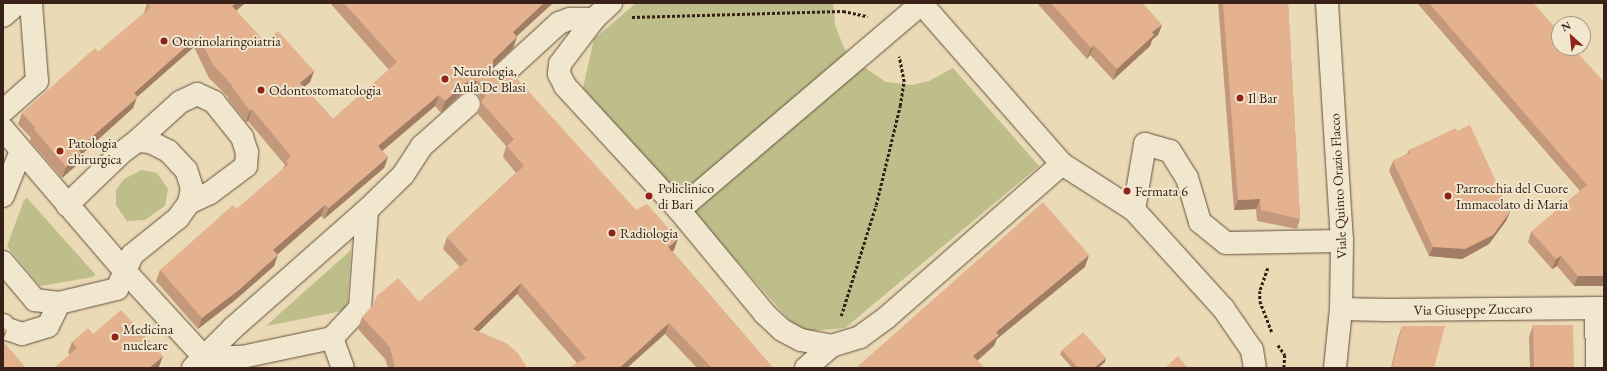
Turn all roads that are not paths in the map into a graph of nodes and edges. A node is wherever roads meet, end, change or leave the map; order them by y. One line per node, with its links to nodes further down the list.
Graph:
1 (18, 3): 6 (street)
2 (31, 3): 10 (street)
3 (611, 3): 7 (street)
4 (921, 3): 14 (street); 19 (street)
5 (1327, 3): 21 (street, Viale Quinto Orazio Flacco)
6 (3, 16)
7 (594, 18): 8 (street); 19 (street)
8 (501, 76)
9 (469, 104): 18 (street)
10 (3, 111)
11 (3, 129): 13 (street)
12 (137, 141): 16 (street); 16 (street); 17 (street)
13 (21, 152): 15 (street); 17 (street)
14 (1062, 164): 20 (street); 29 (street)
15 (3, 196)
16 (189, 203): 23 (street)
17 (67, 205): 23 (street)
18 (367, 210): 28 (street); 30 (street)
19 (679, 210): 29 (street)
20 (1134, 210): 21 (street); 33 (street)
21 (1342, 241): 26 (street, Viale Quinto Orazio Flacco)
22 (3, 262): 24 (street)
23 (124, 270): 24 (street); 30 (street)
24 (59, 303): 27 (street)
25 (1600, 308): 26 (street, Via Giuseppe Zuccaro); 35 (street)
26 (1341, 309): 34 (street, Viale Quinto Orazio Flacco)
27 (3, 325)
28 (332, 338): 30 (street); 31 (street)
29 (831, 346): 32 (street)
30 (202, 365)
31 (343, 368)
32 (806, 368)
33 (1255, 368)
34 (1335, 368)
35 (1597, 368)

